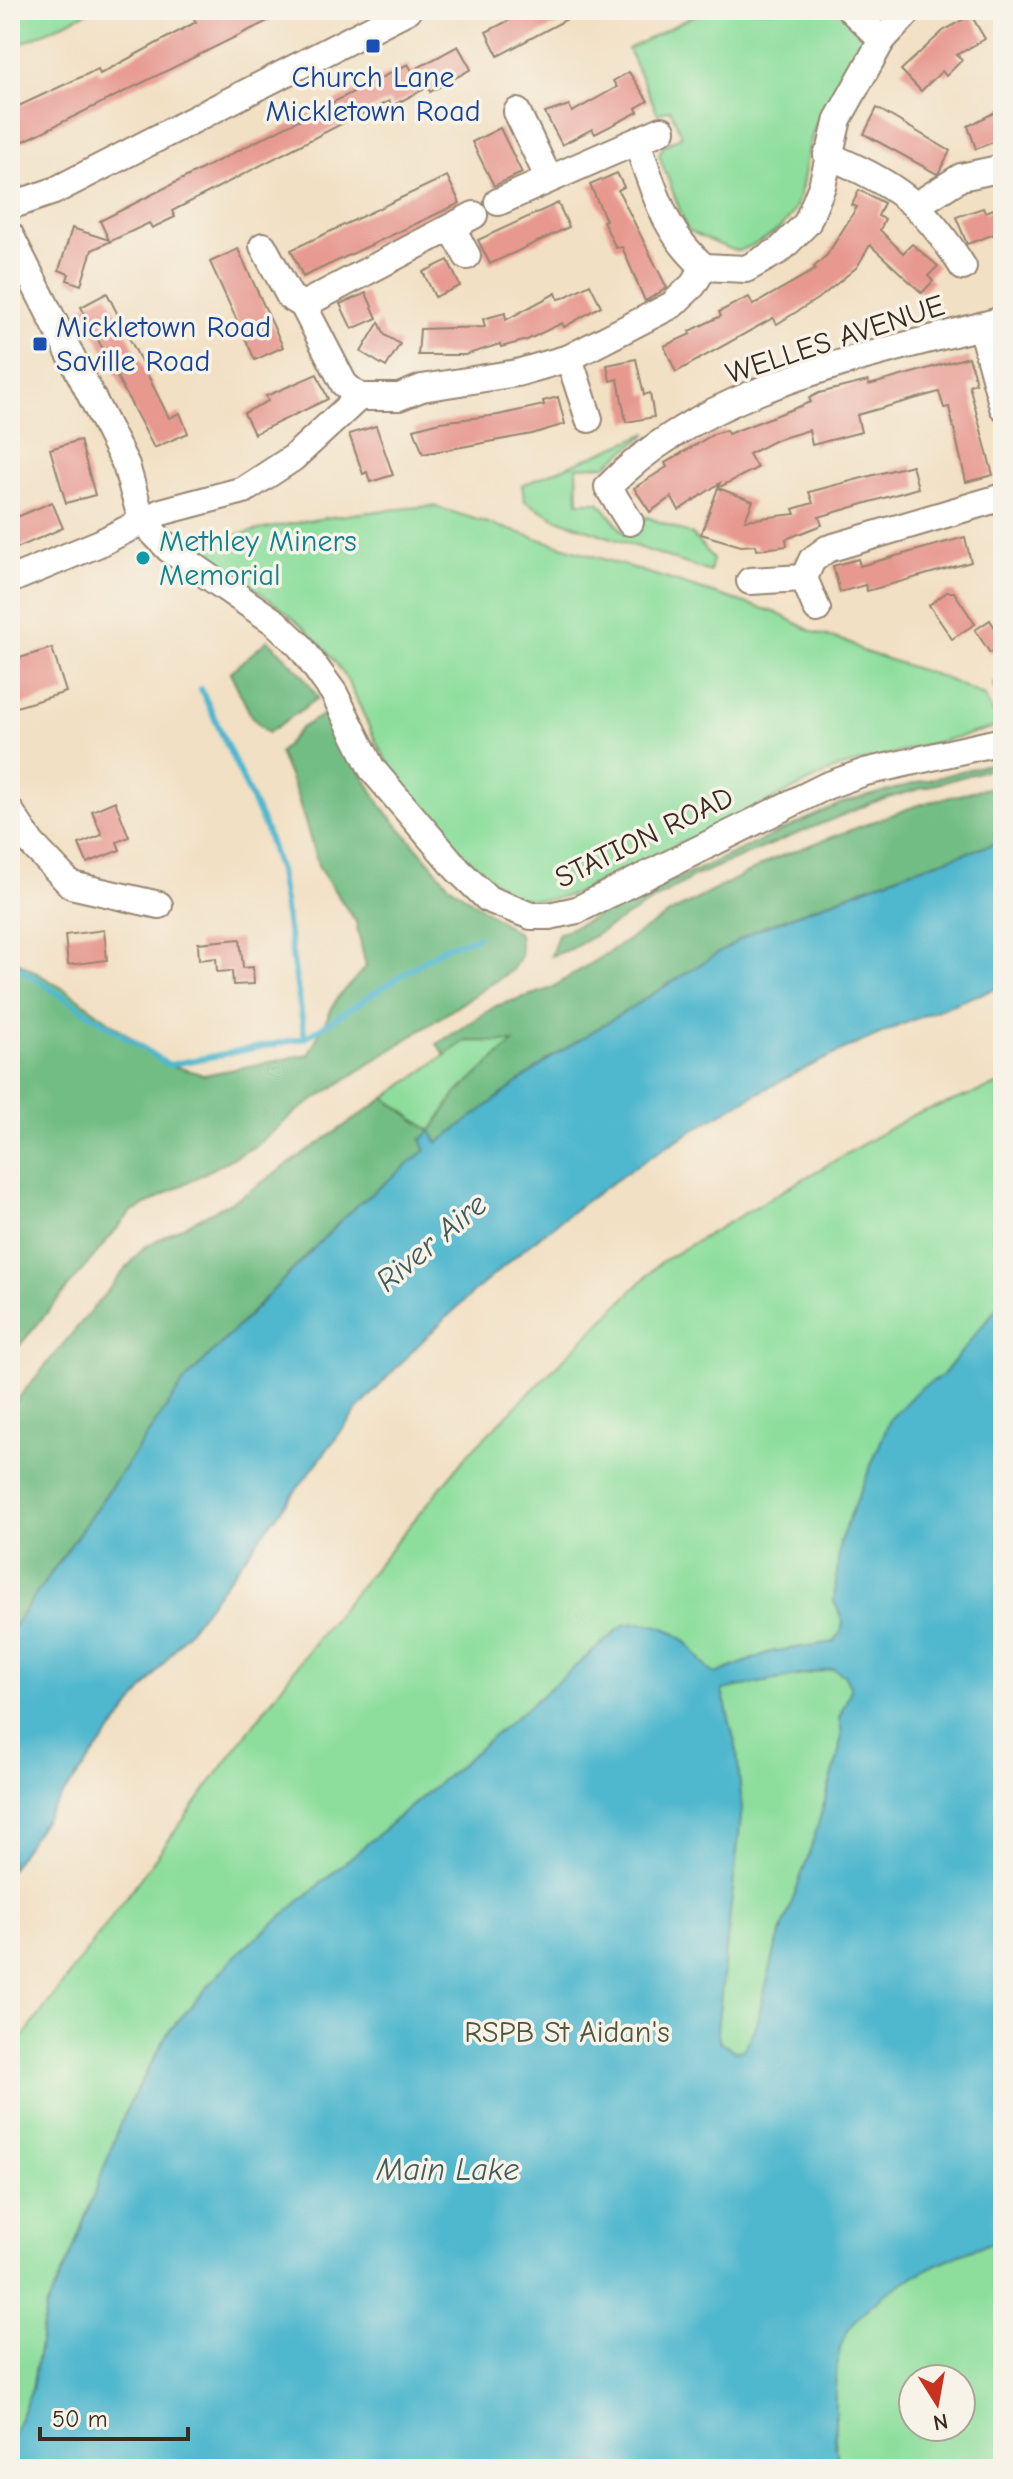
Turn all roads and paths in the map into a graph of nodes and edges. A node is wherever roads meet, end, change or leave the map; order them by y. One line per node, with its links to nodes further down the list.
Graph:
1 (408, 10): 13 (street)
2 (851, 10): 4 (street)
3 (910, 10): 4 (street)
4 (882, 40): 8 (street)
5 (517, 112): 10 (street)
6 (662, 130): 7 (street)
7 (637, 142): 10 (street); 17 (street)
8 (827, 155): 12 (street); 17 (street)
9 (1003, 168): 12 (street)
10 (549, 179): 11 (street)
11 (498, 202)
12 (917, 205): 18 (street)
13 (10, 206)
14 (10, 235): 26 (street)
15 (263, 246): 19 (street)
16 (467, 256): 19 (street)
17 (704, 267): 21 (street)
18 (963, 267)
19 (303, 305): 22 (street)
20 (992, 323): 23 (street); 27 (street, WELLES AVENUE)
21 (569, 358): 22 (street); 24 (street)
22 (359, 397): 26 (street)
23 (1003, 407)
24 (589, 419)
25 (1003, 497): 28 (street)
26 (142, 521): 29 (street); 32 (street, STATION ROAD)
27 (630, 522)
28 (804, 578): 30 (street); 31 (street)
29 (10, 580)
30 (750, 581)
31 (817, 609)
32 (1003, 741)
33 (10, 811): 34 (street)
34 (159, 905)

